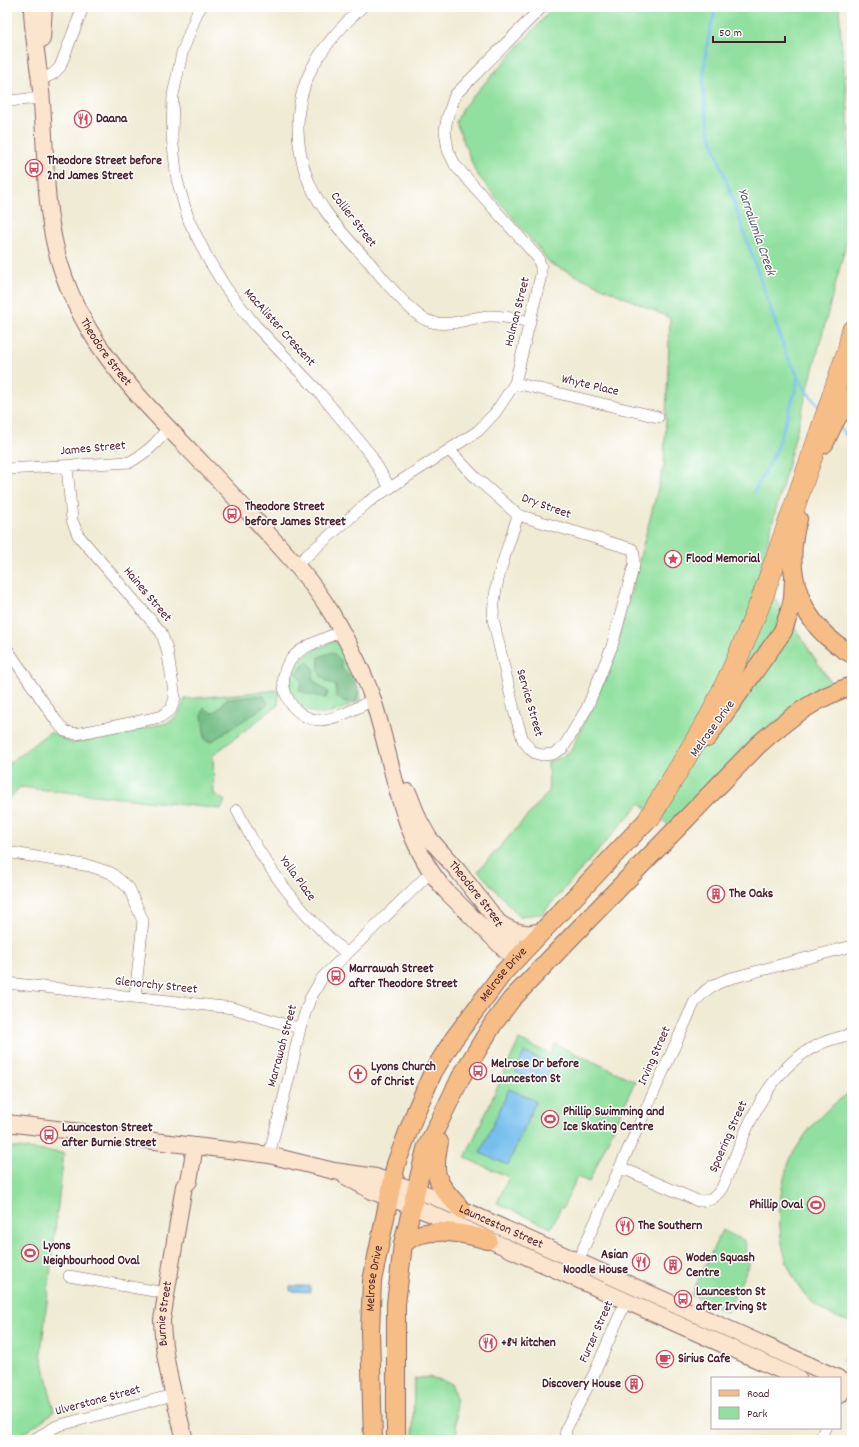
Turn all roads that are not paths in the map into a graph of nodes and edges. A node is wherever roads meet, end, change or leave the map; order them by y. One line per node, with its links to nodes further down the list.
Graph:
1 (32, 7): 7 (main road, Theodore Street)
2 (44, 7): 7 (main road, Theodore Street)
3 (83, 7): 7 (street)
4 (201, 7): 21 (street, MacAlister Crescent)
5 (362, 7): 10 (street, Collier Street)
6 (542, 7): 10 (street, Holman Street)
7 (39, 75): 8 (main road, Theodore Street)
8 (41, 98): 9 (street); 16 (main road, Theodore Street)
9 (7, 101)
10 (530, 322): 13 (street, Holman Street)
11 (852, 331): 14 (highway)
12 (852, 356): 14 (highway)
13 (515, 383): 15 (street, Whyte Place); 18 (street, Holman Street)
14 (846, 391): 17 (highway)
15 (658, 417)
16 (168, 427): 19 (street, James Street); 24 (main road, Theodore Street)
17 (820, 446): 25 (main road); 33 (highway)
18 (449, 450): 21 (street, Holman Street); 22 (street, Dry Street)
19 (67, 466): 20 (street, James Street); 27 (street, Haines Street)
20 (7, 470)
21 (390, 488): 24 (street, Holman Street)
22 (518, 515): 23 (street, Dry Street); 23 (street, Service Street)
23 (632, 549)
24 (296, 565): 26 (main road, Theodore Street)
25 (794, 579): 28 (main road); 33 (main road, Melrose Drive)
26 (345, 629): 30 (main road, Theodore Street); 30 (street)
27 (7, 649)
28 (852, 654)
29 (852, 686): 40 (main road, Melrose Drive)
30 (377, 699): 31 (main road, Theodore Street)
31 (400, 780): 34 (main road, Theodore Street); 34 (main road, Theodore Street)
32 (237, 810): 42 (street, Yolla Place)
33 (650, 817): 39 (main road, Melrose Drive)
34 (420, 832): 36 (main road, Theodore Street); 37 (main road)
35 (7, 852): 45 (street)
36 (449, 860): 37 (main road); 38 (main road, Theodore Street)
37 (431, 872): 42 (street, Marrawah Street); 43 (main road, Theodore Street)
38 (496, 919): 39 (main road); 43 (main road, Theodore Street)
39 (543, 930): 43 (main road, Melrose Drive)
40 (574, 934): 43 (main road); 46 (main road, Melrose Drive)
41 (852, 946): 53 (street, Irving Street)
42 (346, 954): 47 (street, Marrawah Street)
43 (518, 958): 46 (main road); 54 (main road, Melrose Drive)
44 (7, 983): 45 (street, Glenorchy Street)
45 (135, 997): 47 (street, Glenorchy Street)
46 (511, 1000): 49 (main road, Melrose Drive)
47 (300, 1028): 52 (street, Marrawah Street)
48 (852, 1034): 53 (street, Spoering Street)
49 (450, 1101): 55 (main road, Melrose Drive); 56 (main road)
50 (7, 1123): 51 (main road, Launceston Street)
51 (190, 1146): 52 (main road, Launceston Street); 62 (main road, Burnie Street)
52 (269, 1155): 54 (main road, Launceston Street)
53 (620, 1167): 59 (street, Irving Street)
54 (390, 1190): 55 (main road, Launceston Street); 73 (main road, Melrose Drive)
55 (414, 1199): 56 (main road, Launceston Street); 57 (main road, Launceston Street); 58 (main road, Melrose Drive)
56 (462, 1210): 59 (main road, Launceston Street)
57 (488, 1240): 58 (main road); 61 (main road, Launceston Street)
58 (403, 1244): 70 (main road, Melrose Drive)
59 (578, 1261): 61 (street, Irving Street); 65 (main road, Launceston Street)
60 (69, 1276): 62 (street)
61 (571, 1276): 63 (main road, Launceston Street)
62 (165, 1293): 67 (main road, Burnie Street)
63 (626, 1301): 64 (main road, Launceston Street); 74 (street, Furzer Street)
64 (796, 1377)
65 (824, 1377)
66 (843, 1386): 68 (main road, Launceston Street)
67 (173, 1395): 71 (street, Ulverstone Street); 72 (main road, Burnie Street)
68 (852, 1403)
69 (825, 1429): 75 (street)
70 (396, 1439)
71 (33, 1440)
72 (184, 1440)
73 (373, 1440)
74 (565, 1440)
75 (820, 1440)

